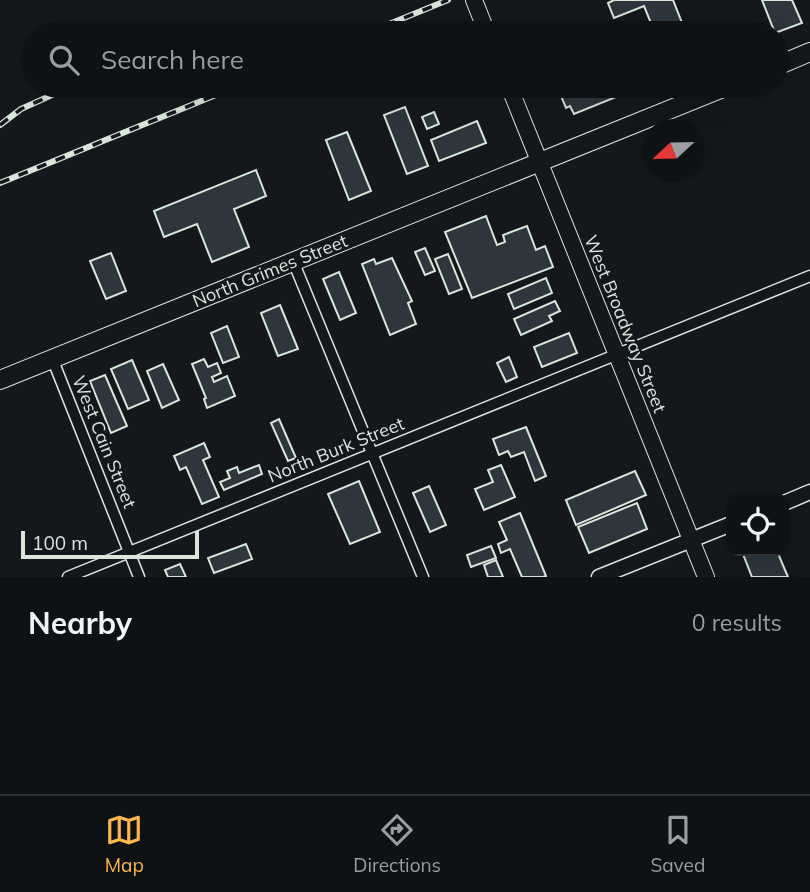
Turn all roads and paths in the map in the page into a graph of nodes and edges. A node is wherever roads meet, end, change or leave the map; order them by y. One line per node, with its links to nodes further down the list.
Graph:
1 (474, 0): 2 (main road)
2 (482, 21)
3 (810, 52): 4 (main road)
4 (789, 61)
5 (514, 98): 7 (main road, West Broadway Street)
6 (699, 98): 7 (main road, North Grimes Street)
7 (540, 163): 8 (main road, North Grimes Street); 10 (main road, West Broadway Street)
8 (293, 261): 11 (main road, North Grimes Street); 13 (street)
9 (810, 276): 10 (street, North Burk Street)
10 (617, 354): 13 (street, North Burk Street); 17 (main road, West Broadway Street)
11 (52, 358): 12 (main road, North Grimes Street); 18 (street, West Cain Street)
12 (0, 380)
13 (372, 454): 18 (street, North Burk Street); 21 (street)
14 (810, 492): 15 (street)
15 (789, 501)
16 (726, 526): 17 (street)
17 (691, 540): 22 (street); 23 (main road, West Broadway Street)
18 (129, 552): 19 (street, North Burk Street); 20 (street, West Cain Street)
19 (68, 577)
20 (139, 577)
21 (423, 577)
22 (599, 577)
23 (706, 577)

